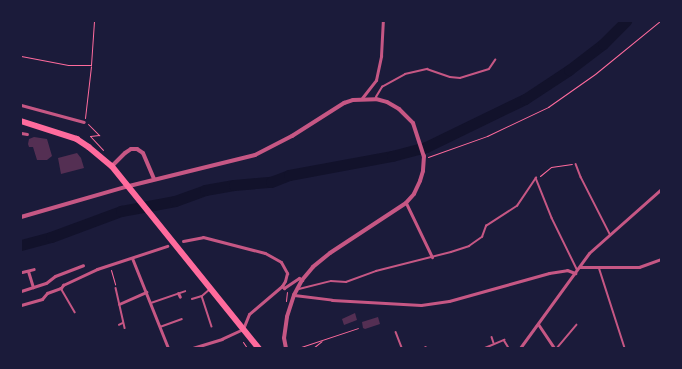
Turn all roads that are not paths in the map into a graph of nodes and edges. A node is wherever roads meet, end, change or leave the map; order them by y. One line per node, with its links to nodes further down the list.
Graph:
1 (383, 21): 3 (street)
2 (495, 60): 4 (lane)
3 (362, 98): 4 (street); 12 (street)
4 (376, 99): 14 (street)
5 (21, 105): 7 (street)
6 (21, 121): 11 (highway)
7 (84, 122)
8 (21, 133): 9 (street)
9 (27, 134)
10 (576, 164): 16 (lane)
11 (112, 166): 12 (street); 33 (highway)
12 (154, 179): 15 (street)
13 (661, 189): 16 (street)
14 (406, 202): 19 (street); 28 (street)
15 (21, 217)
16 (610, 235): 25 (street)
17 (183, 241): 30 (street)
18 (167, 246): 20 (street)
19 (432, 257): 25 (lane); 34 (lane)
20 (132, 258): 31 (street); 37 (street)
21 (661, 259): 23 (street)
22 (83, 265): 29 (street)
23 (599, 267): 25 (street); 68 (lane)
24 (34, 269): 26 (street)
25 (577, 270): 39 (street); 49 (street)
26 (28, 271): 27 (street); 29 (street)
27 (22, 272)
28 (302, 280): 30 (street); 34 (street)
29 (33, 287): 35 (street)
30 (283, 287): 55 (street)
31 (61, 288): 45 (street); 46 (lane)
32 (116, 288): 44 (lane)
33 (211, 288): 40 (lane); 55 (highway)
34 (297, 289): 39 (street)
35 (21, 291)
36 (185, 291): 38 (lane)
37 (146, 292): 43 (street); 44 (street)
38 (178, 293): 41 (street); 43 (lane)
39 (294, 295): 62 (street)
40 (202, 296): 42 (lane); 52 (lane)
41 (180, 297)
42 (192, 299)
43 (151, 303): 54 (street)
44 (119, 304): 48 (lane)
45 (21, 305)
46 (75, 312)
47 (182, 319): 54 (lane)
48 (123, 323): 50 (lane); 53 (lane)
49 (538, 324): 66 (street); 67 (street)
50 (119, 325)
51 (576, 325): 67 (lane)
52 (212, 326)
53 (125, 328)
54 (160, 328): 59 (street)
55 (243, 328): 60 (street); 61 (highway)
56 (396, 332): 63 (lane)
57 (492, 337): 58 (lane)
58 (495, 344): 64 (lane); 65 (lane)
59 (168, 348)
60 (193, 348)
61 (259, 348)
62 (286, 348)
63 (401, 348)
64 (485, 348)
65 (509, 348)
66 (520, 348)
67 (556, 348)
68 (625, 348)

